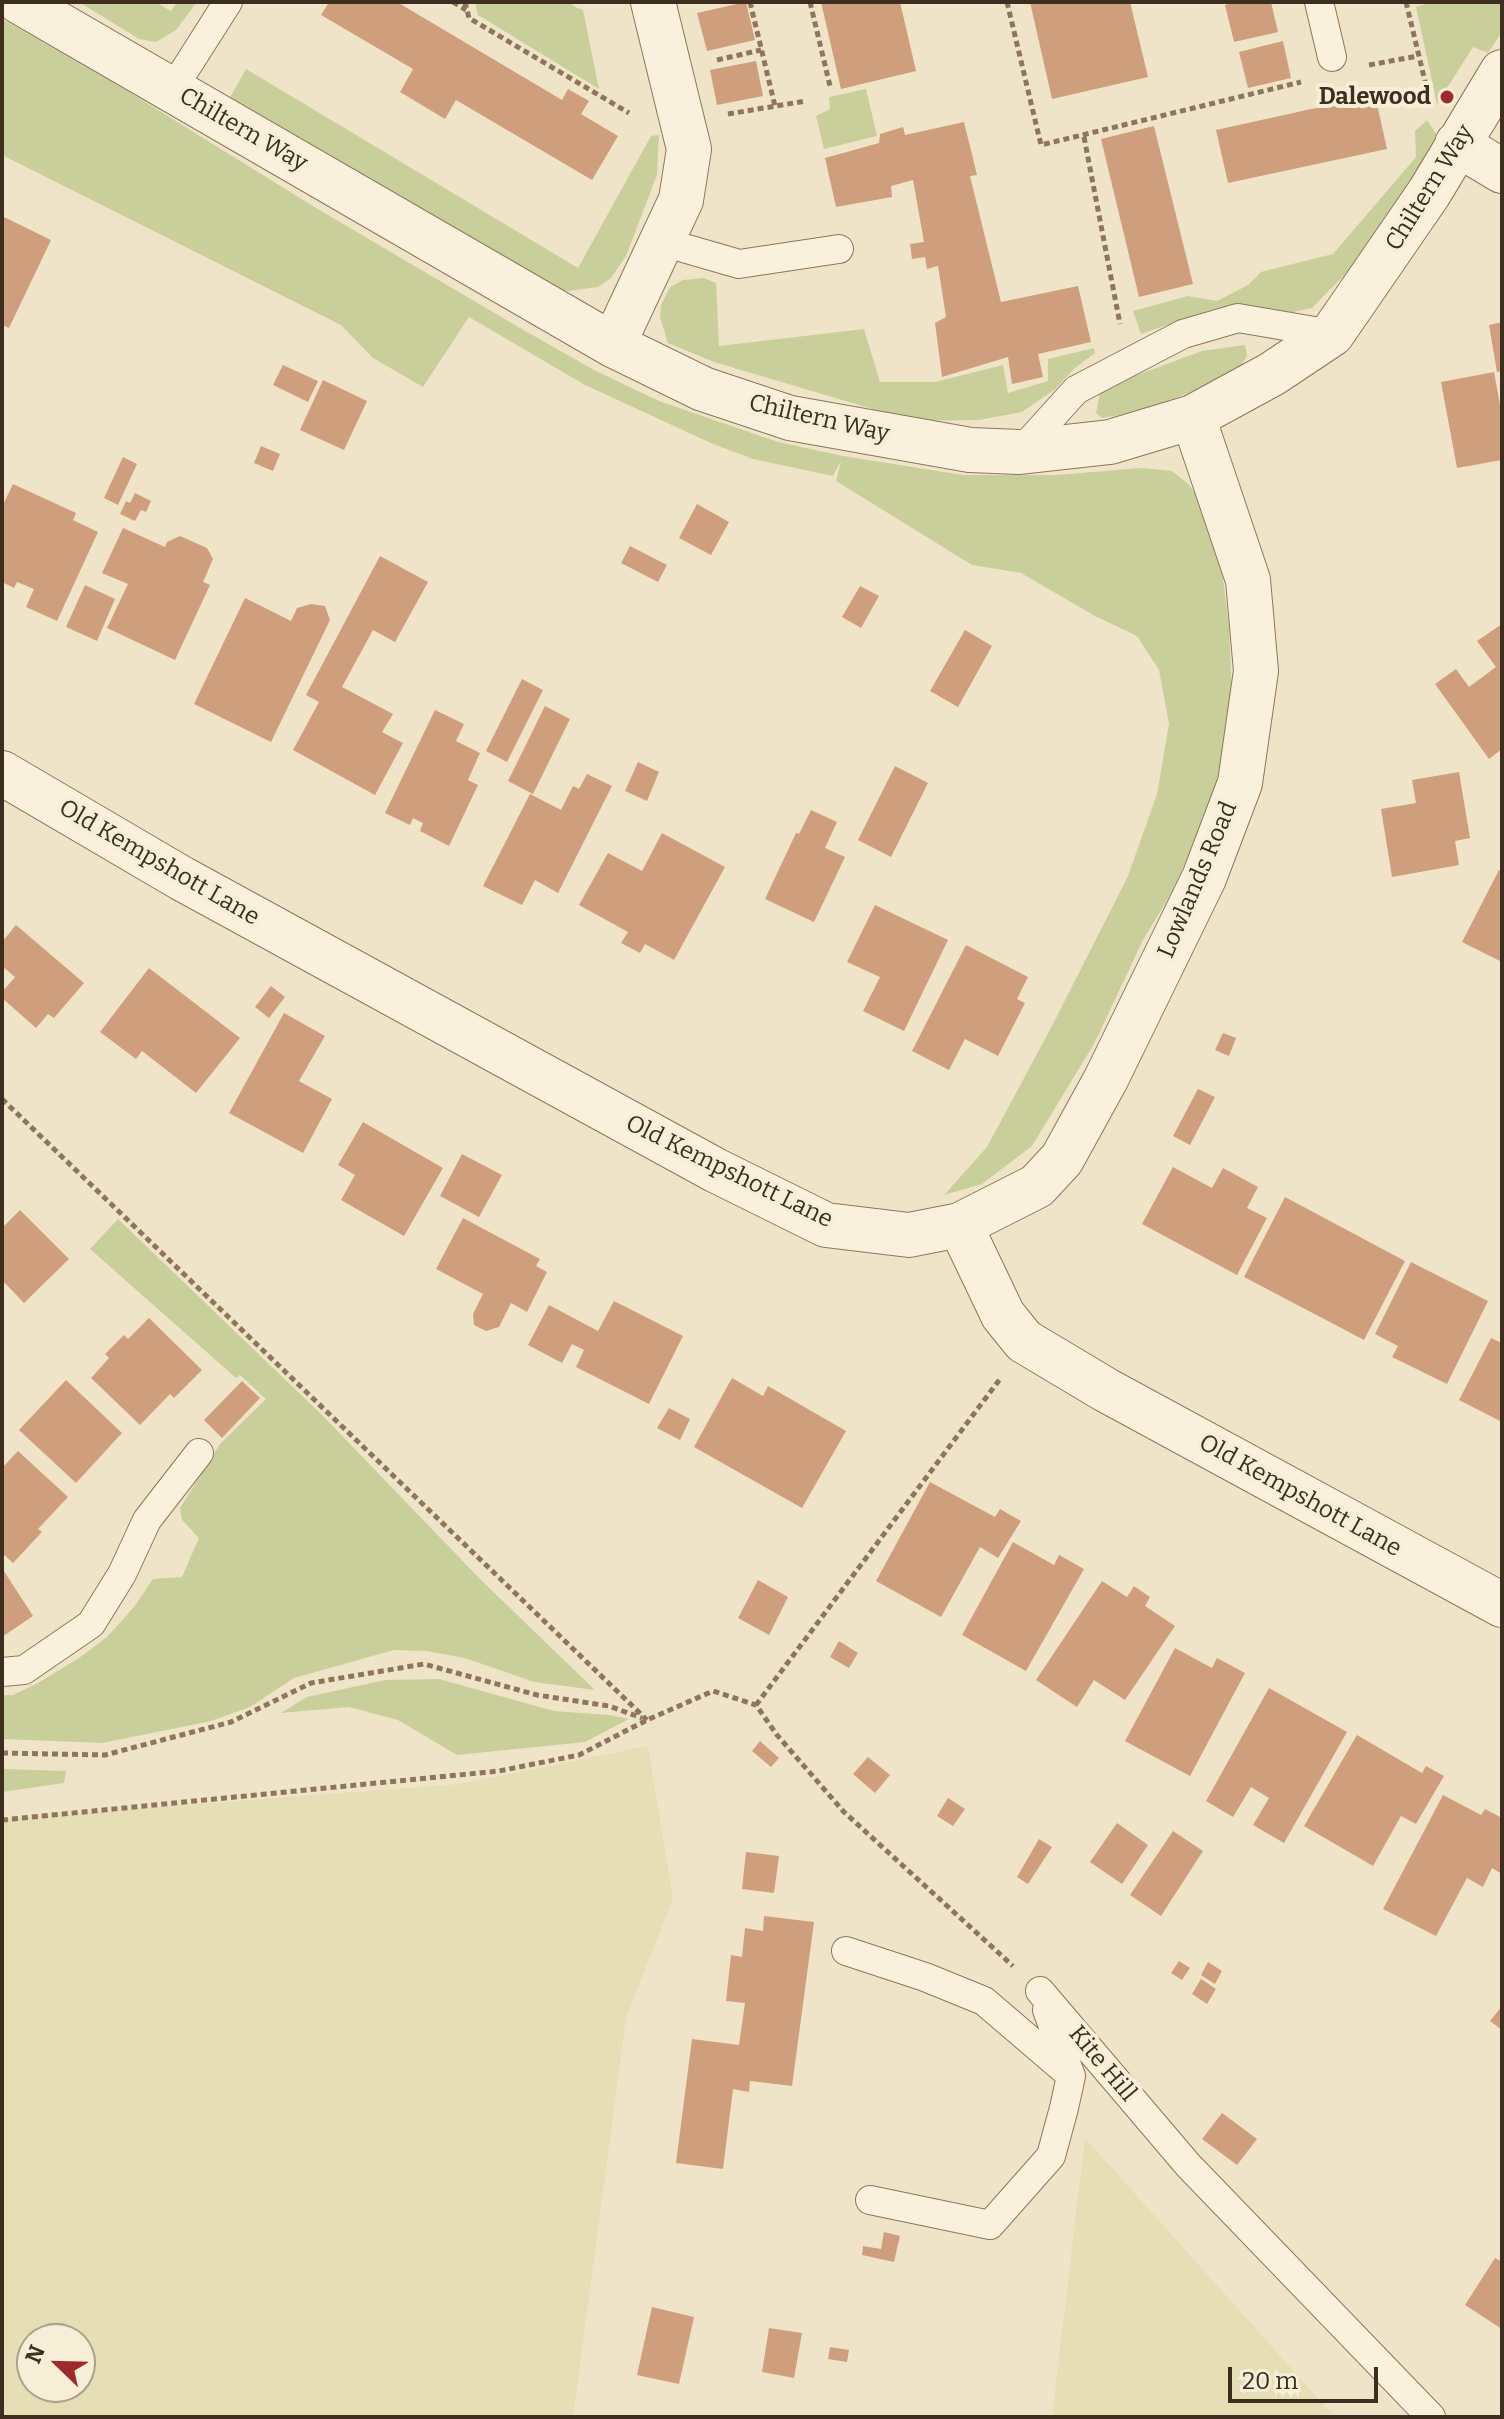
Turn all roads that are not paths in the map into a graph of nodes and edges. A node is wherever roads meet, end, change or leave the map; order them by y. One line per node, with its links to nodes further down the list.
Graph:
1 (20, 2): 7 (street, Chiltern Way)
2 (228, 2): 7 (lane)
3 (653, 2): 10 (street)
4 (1319, 2): 5 (lane)
5 (1332, 57)
6 (1502, 72): 8 (street, Chiltern Way)
7 (172, 90): 13 (street, Chiltern Way)
8 (1445, 128): 9 (street); 12 (street, Chiltern Way)
9 (1502, 171)
10 (663, 242): 11 (lane); 13 (street)
11 (839, 249)
12 (1332, 334): 14 (street, Chiltern Way); 15 (lane)
13 (613, 345): 15 (street, Chiltern Way)
14 (1193, 417): 15 (street, Chiltern Way); 17 (street, Lowlands Road)
15 (1020, 452)
16 (2, 773): 17 (street, Old Kempshott Lane)
17 (960, 1225): 19 (street, Old Kempshott Lane)
18 (199, 1453): 20 (lane)
19 (1502, 1605)
20 (2, 1672)
21 (846, 1951): 22 (lane)
22 (1071, 2076): 23 (lane, Kite Hill); 24 (lane, Kite Hill)
23 (870, 2200)
24 (1431, 2417)

